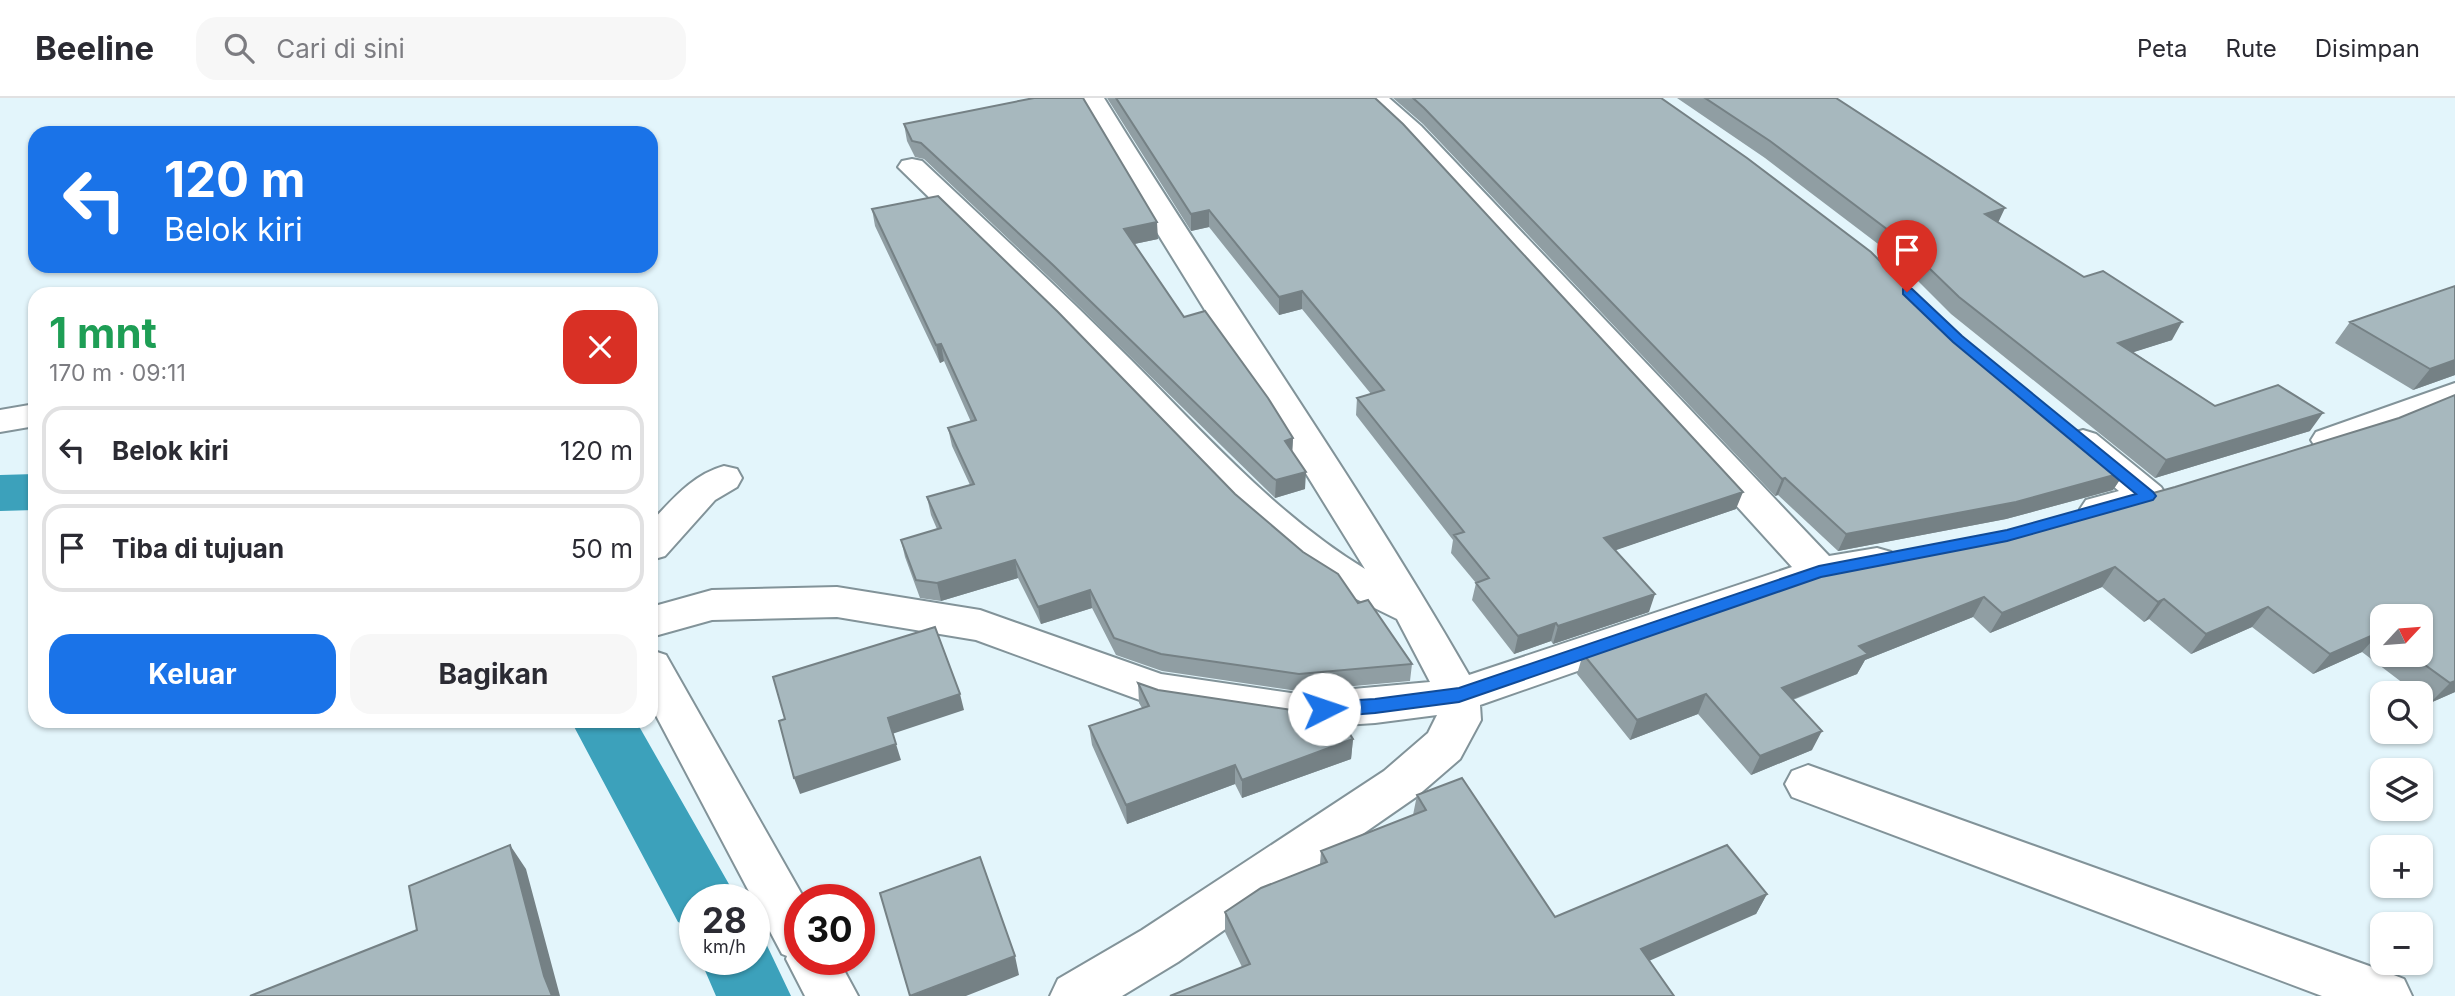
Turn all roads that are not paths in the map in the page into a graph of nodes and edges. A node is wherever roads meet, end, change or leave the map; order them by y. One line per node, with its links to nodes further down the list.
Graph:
1 (1091, 98): 14 (street)
2 (1374, 98): 13 (street)
3 (912, 167): 14 (street)
4 (2455, 394): 8 (street)
5 (28, 416): 6 (street)
6 (0, 421)
7 (2057, 423): 10 (street)
8 (2292, 452)
9 (724, 478): 11 (street)
10 (2068, 518)
11 (658, 538)
12 (1902, 557): 13 (street)
13 (1819, 572): 17 (street)
14 (1411, 609): 17 (street)
15 (658, 620): 17 (street)
16 (658, 679): 19 (street)
17 (1459, 695): 22 (street)
18 (1808, 784): 23 (street)
19 (784, 909)
20 (820, 975): 21 (street)
21 (832, 996)
22 (1076, 996)
23 (2386, 996)

